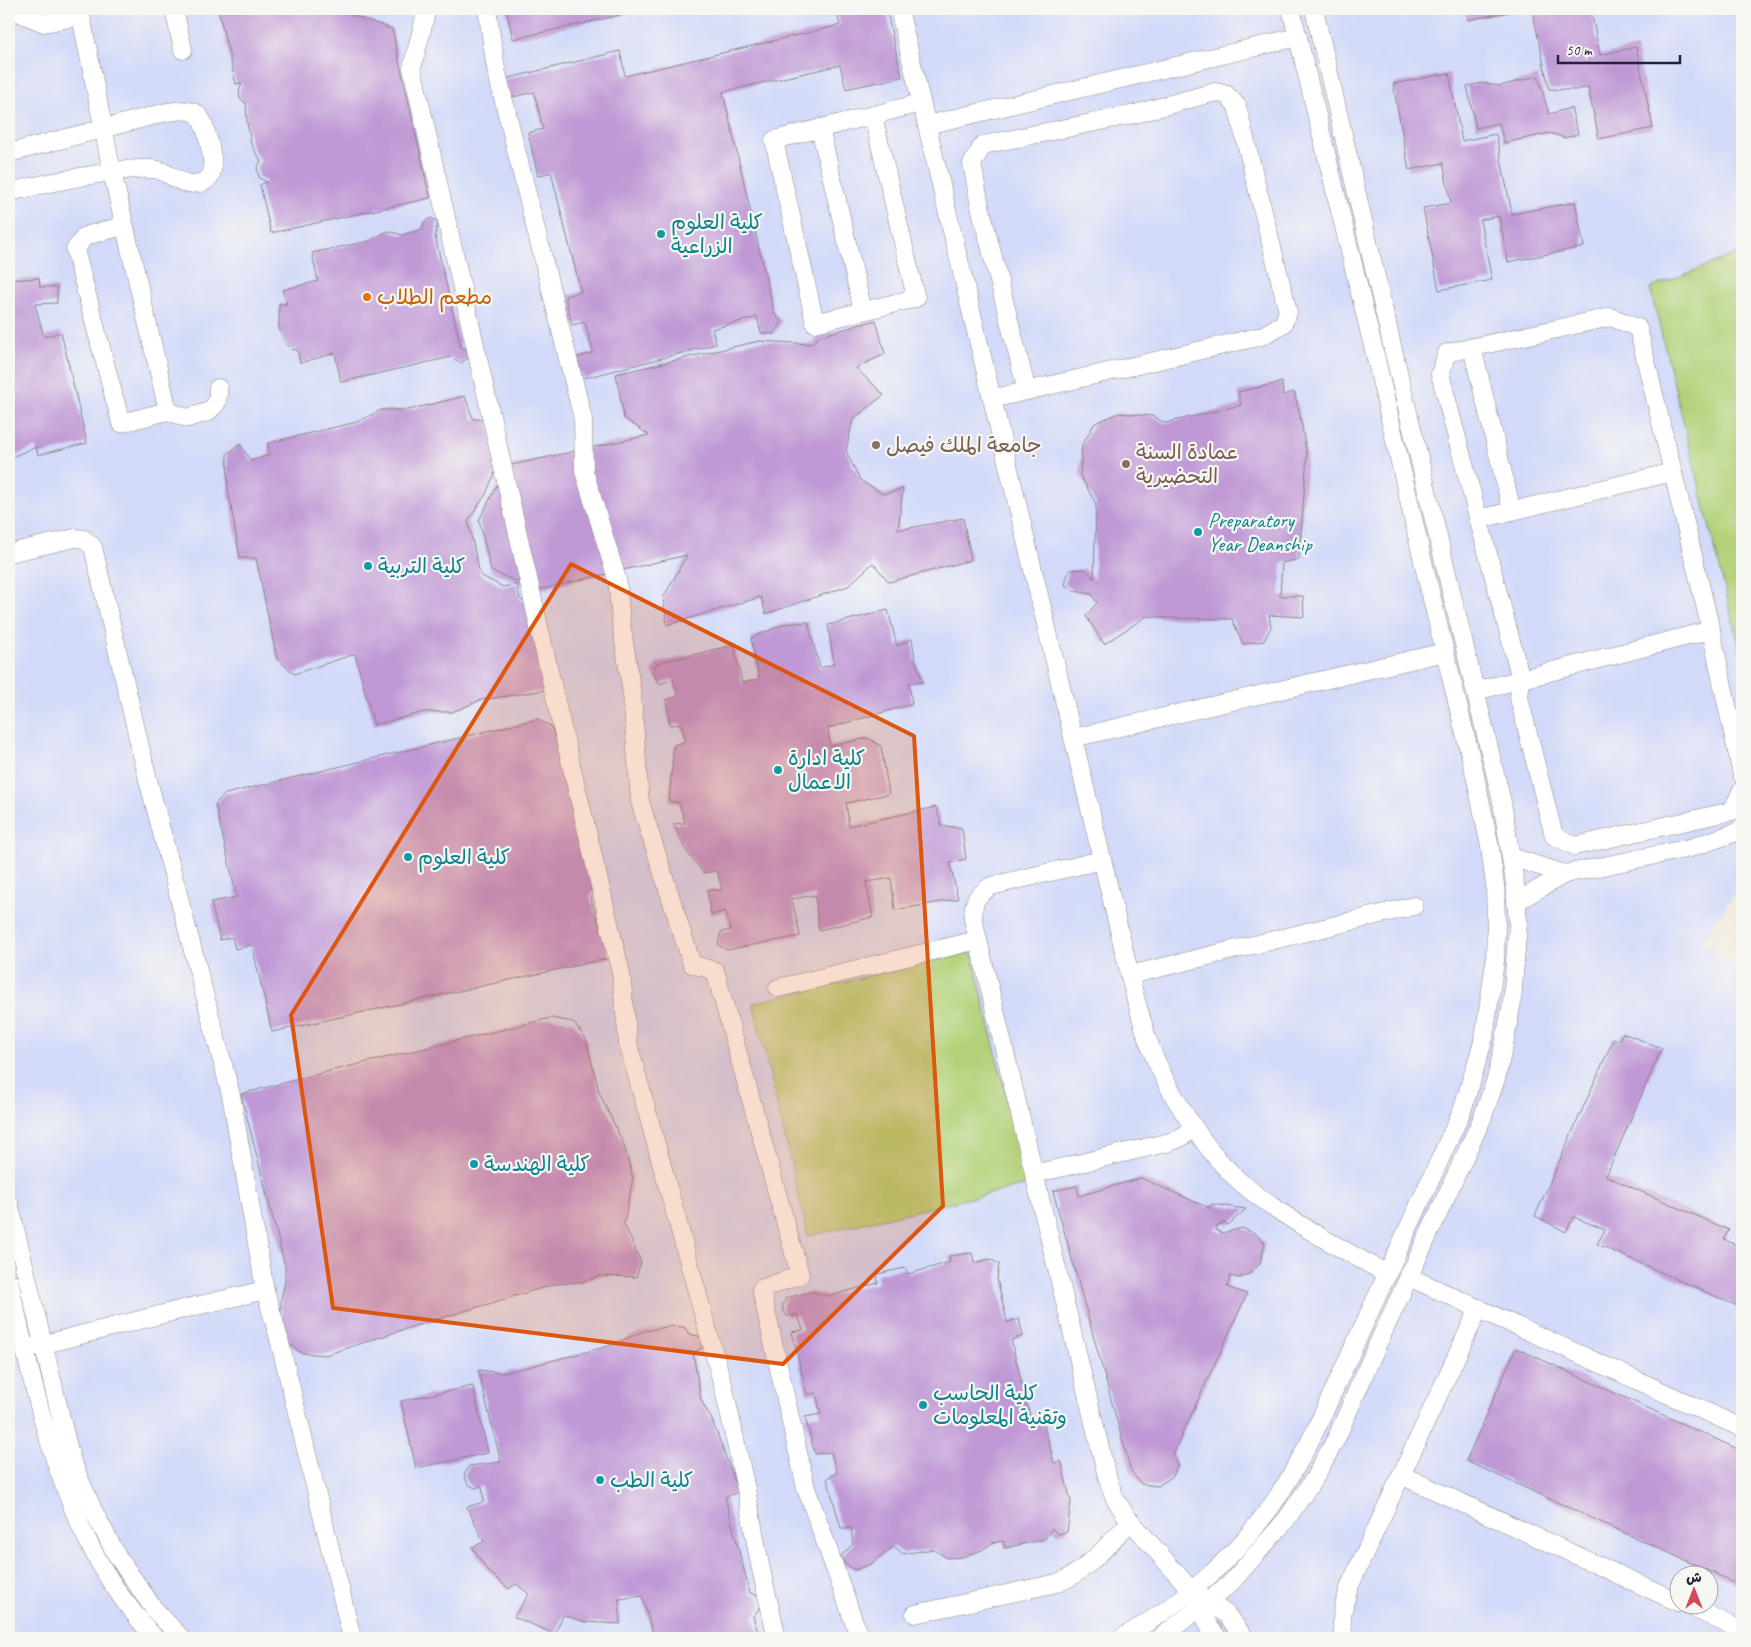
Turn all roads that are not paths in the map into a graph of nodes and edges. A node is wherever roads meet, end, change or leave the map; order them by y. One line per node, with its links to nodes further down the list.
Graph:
1 (10, 9): 14 (street)
2 (174, 9): 9 (street)
3 (422, 9): 67 (street)
4 (487, 9): 68 (street)
5 (899, 9): 10 (street)
6 (1291, 9): 8 (street)
7 (1314, 9): 32 (street)
8 (1298, 37): 12 (street); 30 (street)
9 (184, 50)
10 (921, 103): 11 (street); 12 (street)
11 (873, 115): 13 (street); 19 (street)
12 (926, 125): 23 (street)
13 (820, 128): 19 (street); 19 (street)
14 (104, 129): 15 (street); 16 (street); 16 (street)
15 (9, 153)
16 (112, 172): 17 (street); 18 (street)
17 (9, 192)
18 (124, 226): 24 (street); 24 (street)
19 (863, 311)
20 (1472, 347): 25 (street); 26 (street); 27 (street)
21 (218, 388): 24 (street)
22 (1026, 391): 22 (street); 23 (street)
23 (992, 399): 33 (street)
24 (168, 411)
25 (1673, 472): 26 (street); 29 (street)
26 (1512, 511): 27 (street)
27 (1479, 519): 31 (street)
28 (9, 553): 51 (street)
29 (1711, 630): 31 (street); 34 (street)
30 (1445, 652): 33 (street); 48 (street)
31 (1521, 679): 32 (street); 35 (street)
32 (1476, 690): 37 (street)
33 (1073, 738): 38 (street)
34 (1742, 776)
35 (1742, 790)
36 (1742, 829): 39 (street)
37 (1511, 857): 39 (street); 40 (street)
38 (1102, 860): 42 (street); 43 (street)
39 (1565, 874): 40 (street)
40 (1516, 902): 49 (street)
41 (1414, 906): 43 (street)
42 (978, 940): 44 (street); 46 (street)
43 (1130, 975): 45 (street)
44 (778, 988)
45 (1195, 1128): 46 (street); 48 (street)
46 (1034, 1174): 57 (street)
47 (9, 1203): 53 (street)
48 (1387, 1274): 58 (street)
49 (1409, 1277): 52 (street); 60 (street)
50 (9, 1281): 54 (street)
51 (265, 1290): 53 (street); 66 (street)
52 (1479, 1308): 55 (street); 56 (street)
53 (43, 1345): 54 (street); 65 (street)
54 (25, 1349): 64 (street)
55 (1742, 1428)
56 (1401, 1475): 59 (street); 73 (street)
57 (1131, 1521): 58 (street); 61 (street)
58 (1191, 1590): 60 (street); 69 (street)
59 (1668, 1597)
60 (1204, 1605): 70 (street); 71 (street); 72 (street)
61 (915, 1614)
62 (1706, 1614): 63 (street)
63 (1742, 1631)
64 (154, 1638)
65 (181, 1638)
66 (352, 1638)
67 (777, 1638)
68 (864, 1638)
69 (1121, 1638)
70 (1160, 1638)
71 (1218, 1638)
72 (1245, 1638)
73 (1344, 1638)

